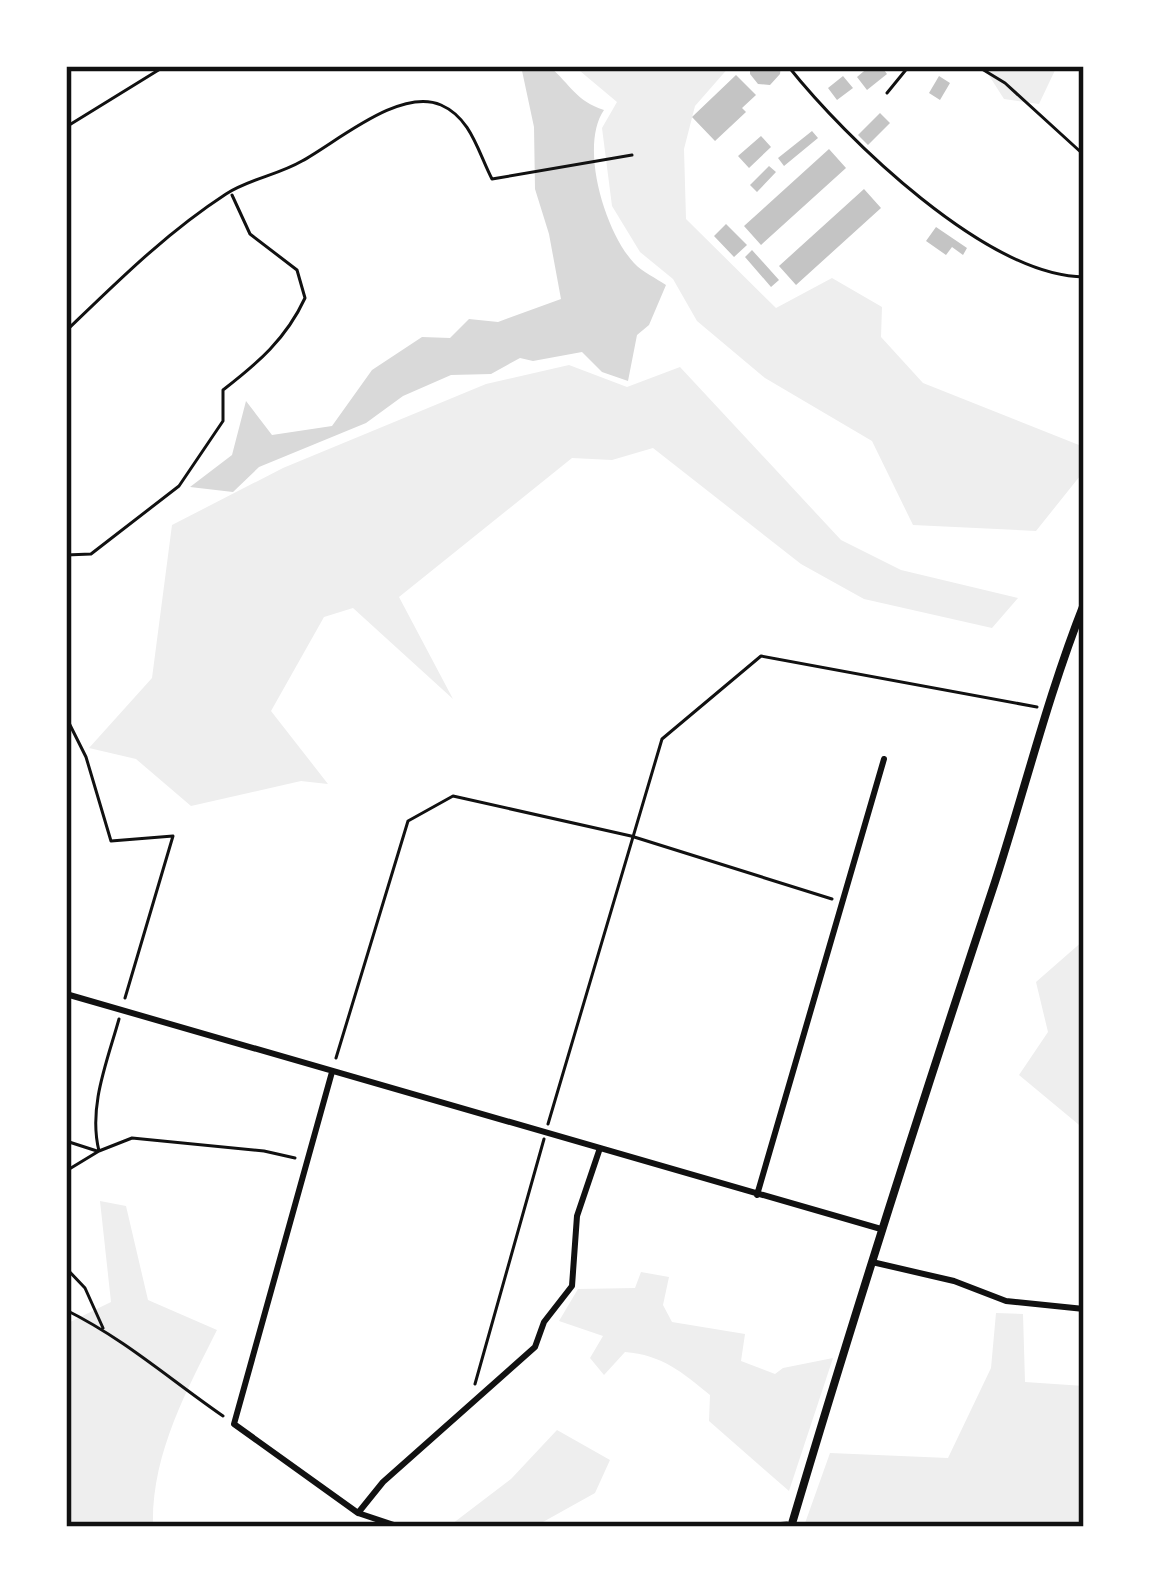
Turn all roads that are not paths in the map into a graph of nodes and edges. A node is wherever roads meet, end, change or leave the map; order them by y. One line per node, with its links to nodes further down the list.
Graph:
1 (788, 66): 6 (lane)
2 (909, 66): 4 (lane)
3 (976, 66): 5 (lane)
4 (887, 93)
5 (1084, 154)
6 (1084, 277)
7 (1084, 604): 13 (street)
8 (884, 759): 12 (street)
9 (66, 994): 10 (street)
10 (332, 1072): 11 (street); 16 (street)
11 (600, 1148): 12 (street); 16 (street)
12 (758, 1196): 13 (street)
13 (881, 1229): 14 (street)
14 (871, 1261): 15 (street); 17 (street)
15 (1084, 1309)
16 (358, 1513): 18 (street)
17 (791, 1525): 19 (lane)
18 (400, 1527)
19 (735, 1527)

